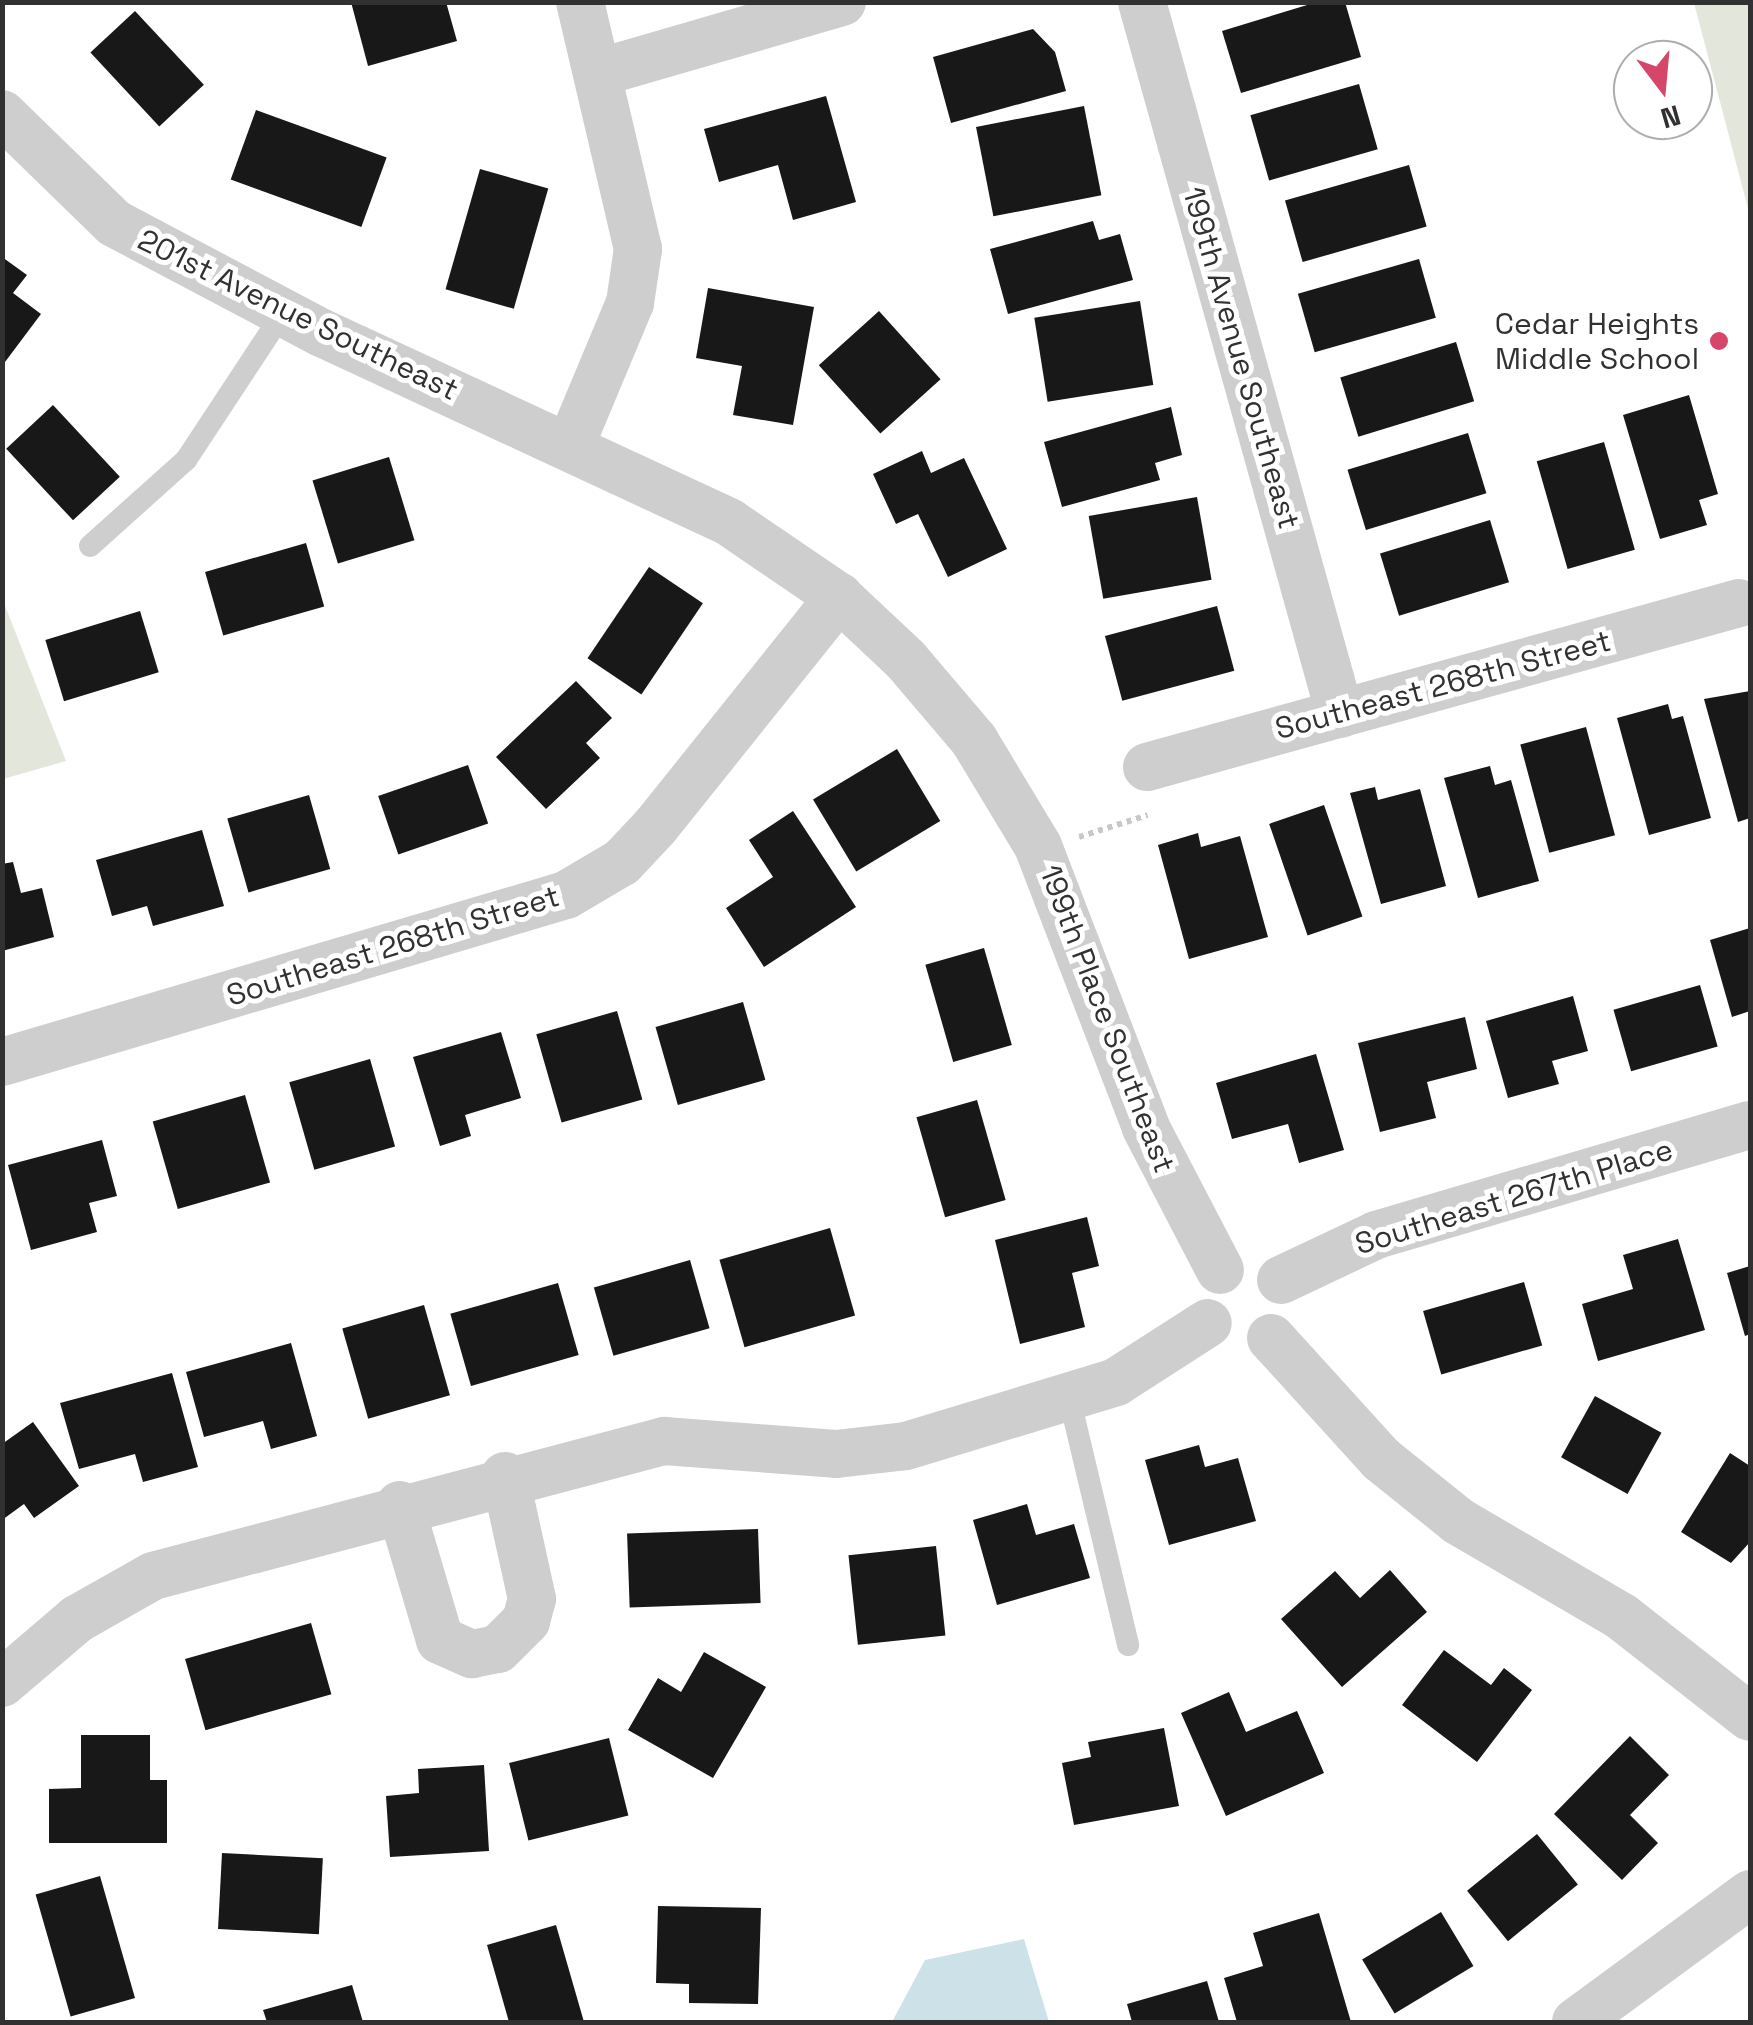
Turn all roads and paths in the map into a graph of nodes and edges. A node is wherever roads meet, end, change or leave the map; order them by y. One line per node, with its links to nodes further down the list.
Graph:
1 (580, 2): 4 (street)
2 (842, 2): 4 (street)
3 (1142, 2): 11 (street, 199th Avenue Southeast)
4 (601, 72): 7 (street)
5 (2, 114): 6 (street, 201st Avenue Southeast)
6 (283, 312): 7 (street, 201st Avenue Southeast); 8 (lane)
7 (572, 444): 9 (street, 199th Place Southeast)
8 (90, 546)
9 (839, 597): 13 (street, Southeast 268th Street); 15 (street, 199th Place Southeast)
10 (1739, 603): 11 (street, Southeast 268th Street)
11 (1340, 714): 12 (street, Southeast 268th Street)
12 (1147, 767)
13 (2, 1062)
14 (1750, 1125): 16 (street, Southeast 267th Place)
15 (1220, 1270): 16 (street); 17 (street)
16 (1281, 1280): 18 (street)
17 (1208, 1323): 18 (street); 19 (street)
18 (1271, 1338): 24 (street)
19 (1070, 1400): 20 (street); 22 (lane)
20 (505, 1476): 21 (street); 21 (street)
21 (400, 1505): 23 (street)
22 (1128, 1645)
23 (2, 1683)
24 (1750, 1717)
25 (1750, 1894): 26 (street)
26 (1576, 2022)

